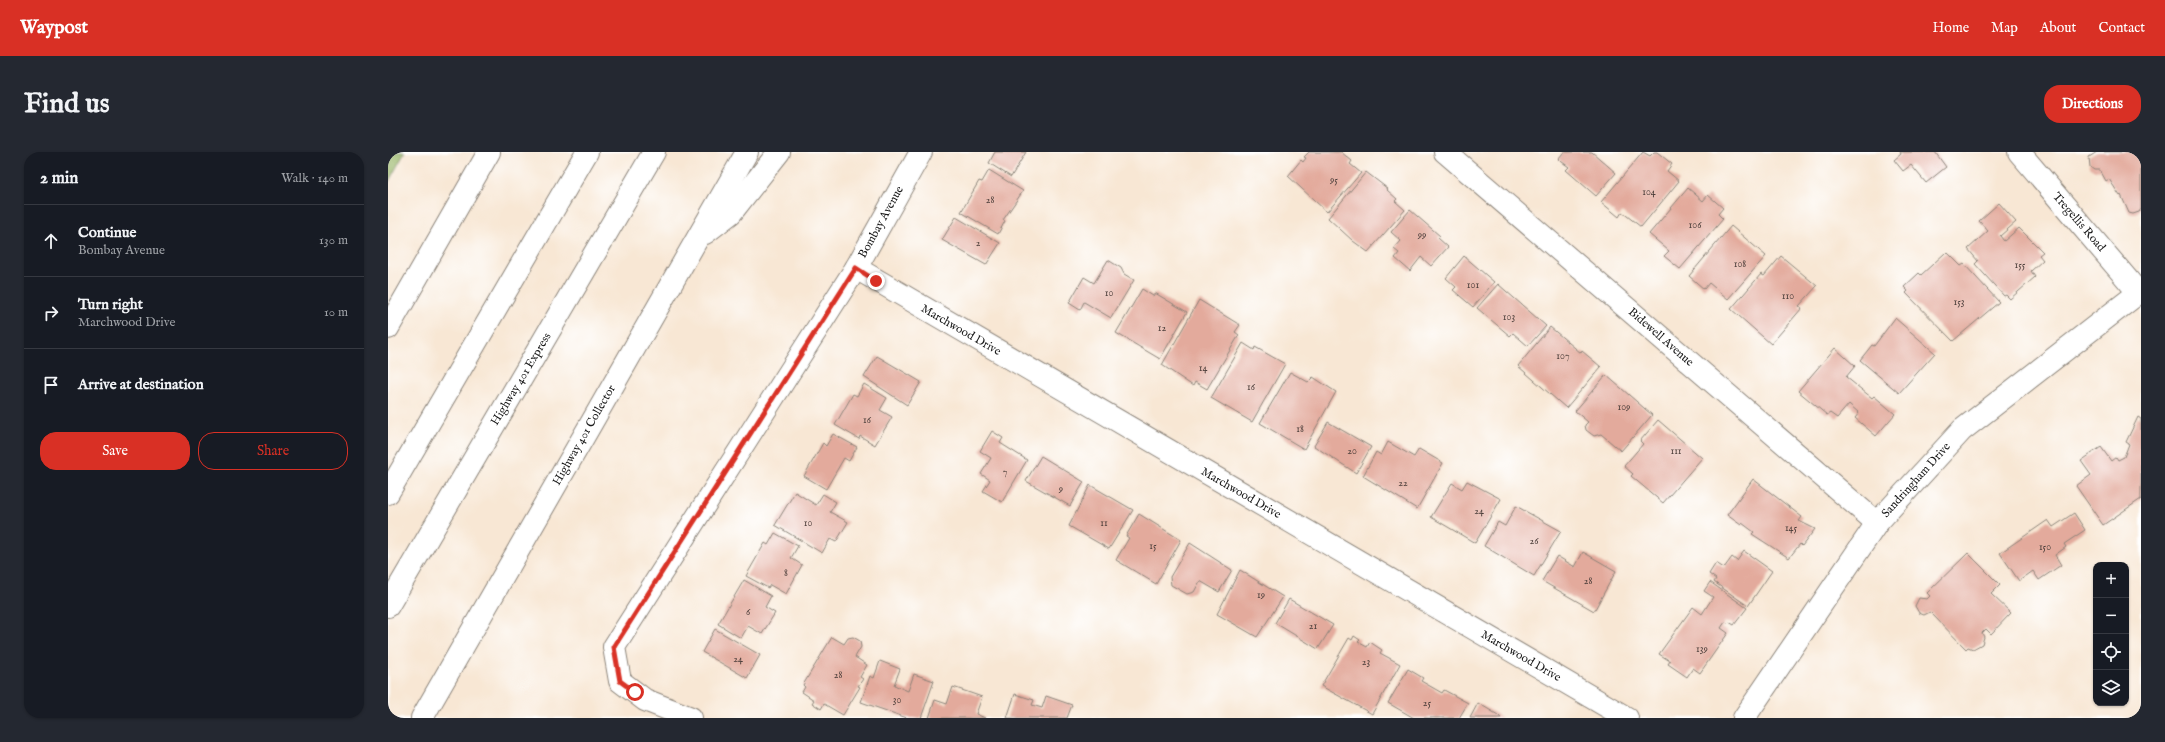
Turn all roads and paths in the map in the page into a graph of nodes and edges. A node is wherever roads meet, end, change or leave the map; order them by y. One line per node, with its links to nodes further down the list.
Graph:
1 (489, 152): 12 (main road)
2 (587, 152): 13 (main road)
3 (654, 152): 15 (main road, Highway 401 Express)
4 (747, 152): 9 (main road, Highway 401 Collector)
5 (778, 152): 9 (main road)
6 (921, 152): 10 (main road, Bombay Avenue)
7 (1445, 152): 14 (main road, Bidewell Avenue)
8 (2018, 152): 11 (main road, Tregellis Road)
9 (695, 241): 16 (main road, Highway 401 Collector)
10 (856, 268): 17 (main road, Bombay Avenue); 18 (main road, Marchwood Drive)
11 (2140, 292): 14 (main road, Sandringham Drive)
12 (388, 328)
13 (388, 494)
14 (1877, 522): 19 (main road, Sandringham Drive)
15 (388, 606)
16 (422, 718)
17 (691, 718)
18 (1627, 718)
19 (1744, 718)

